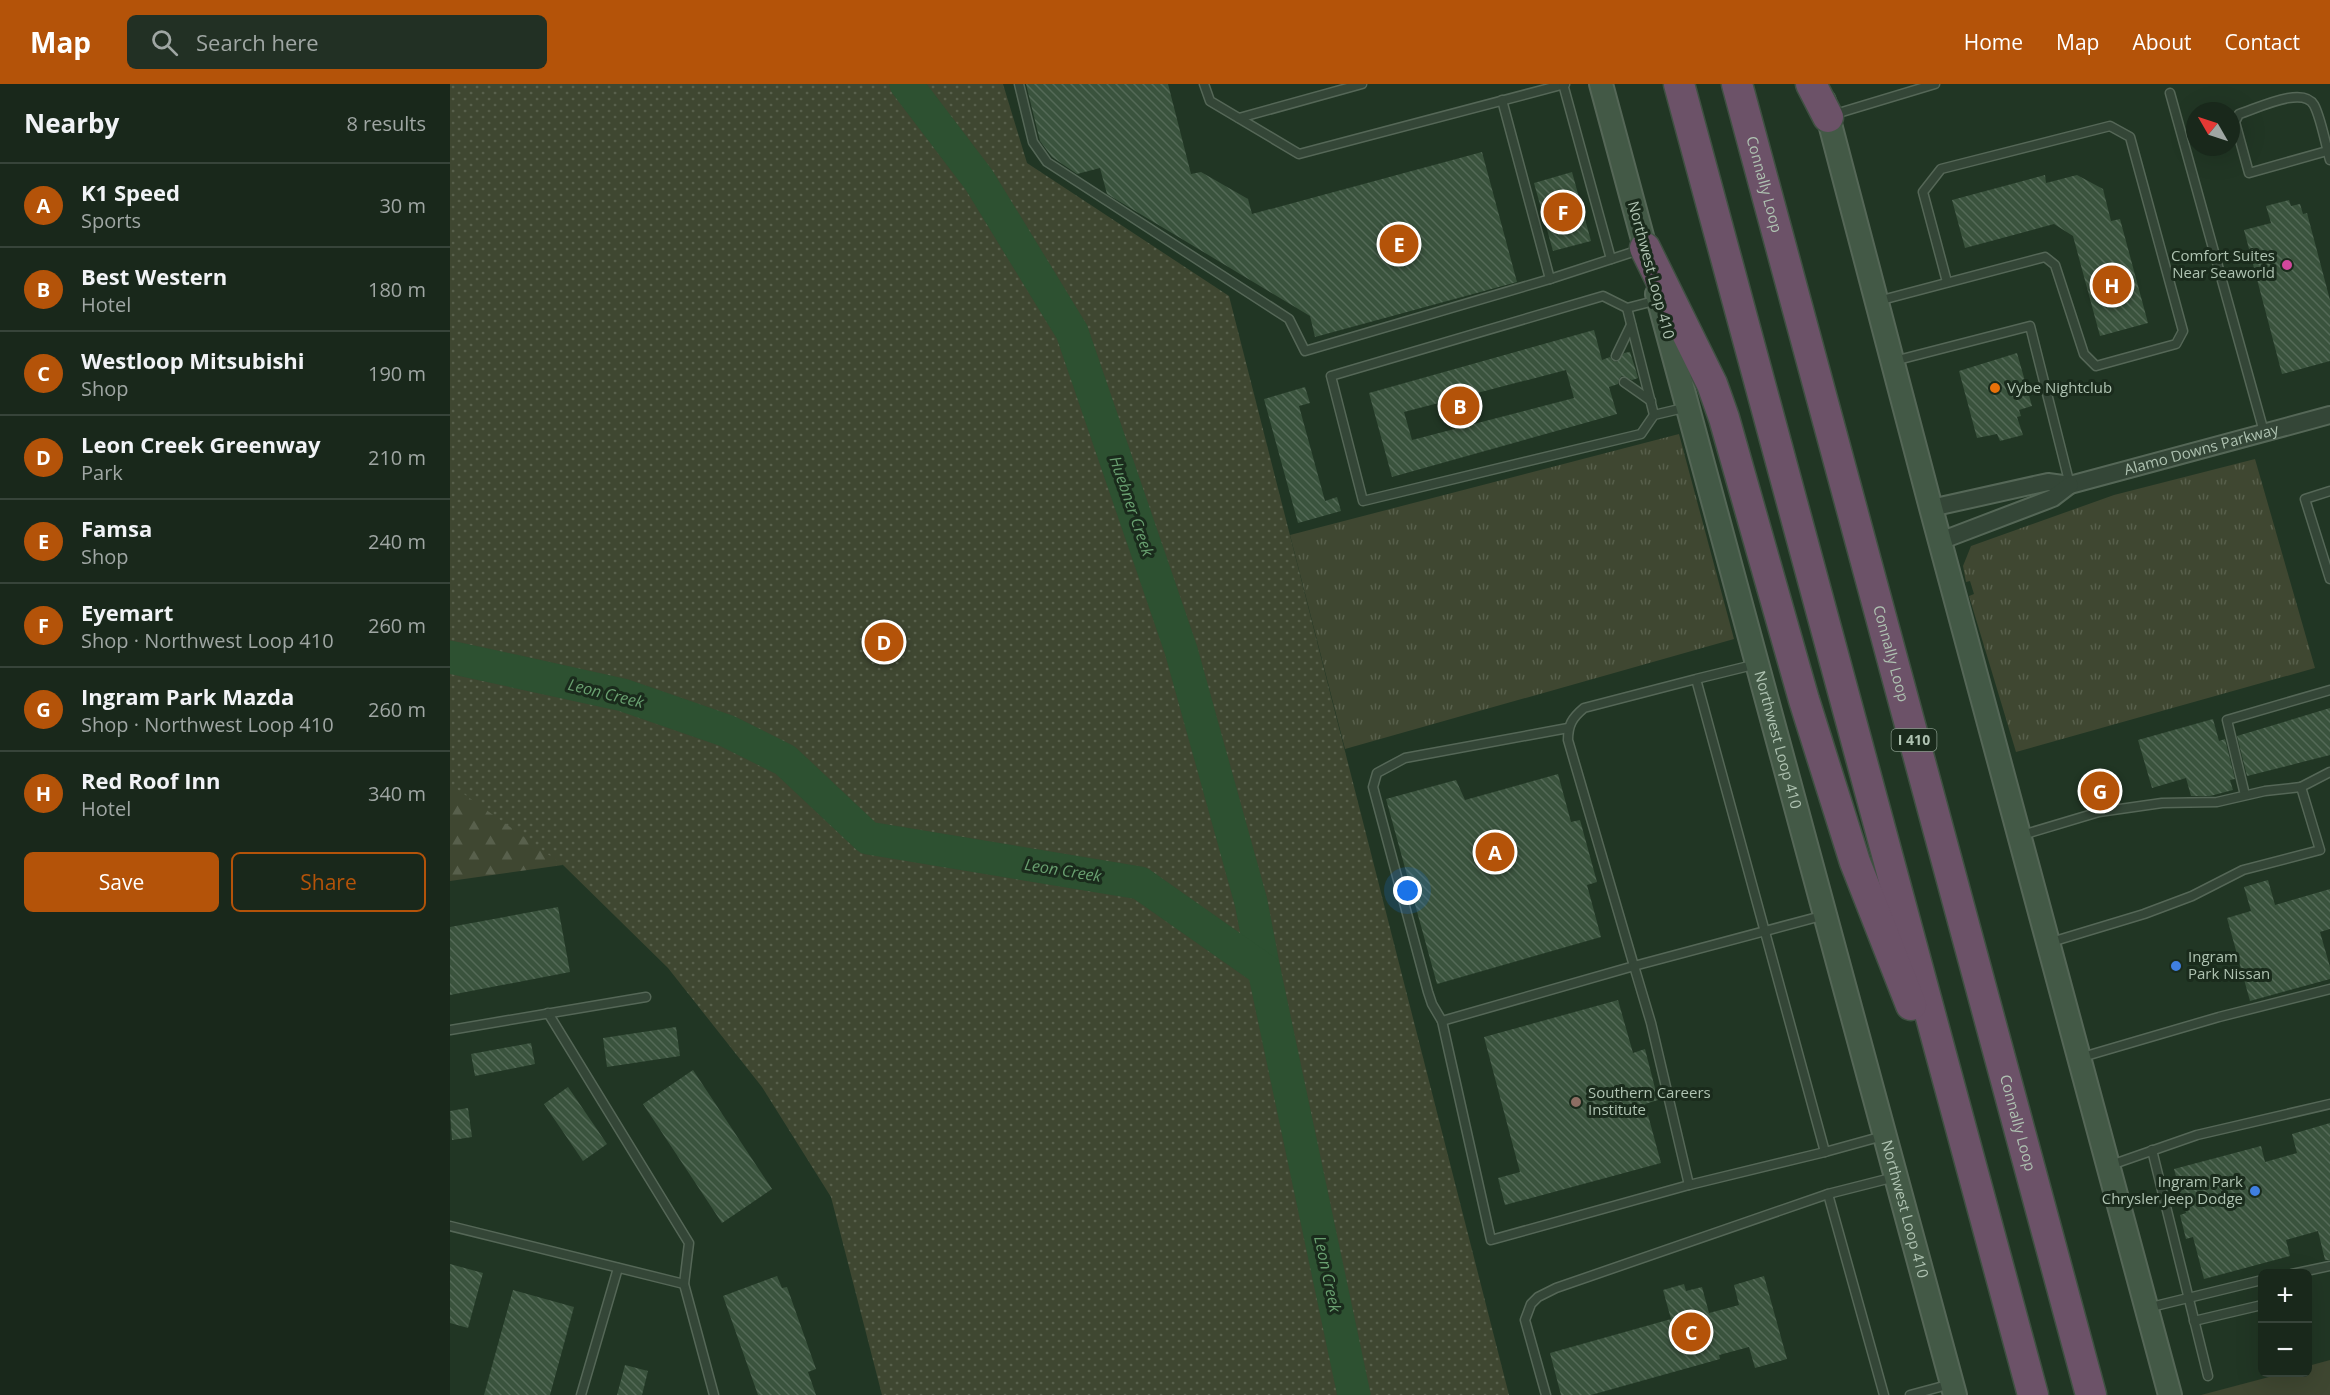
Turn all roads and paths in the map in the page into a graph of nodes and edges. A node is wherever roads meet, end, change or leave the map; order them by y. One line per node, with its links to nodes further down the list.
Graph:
1 (1019, 84): 20 (lane)
2 (1204, 84): 15 (lane)
3 (1362, 84): 15 (lane)
4 (1564, 84): 13 (lane); 19 (lane)
5 (1601, 84): 18 (main road, Northwest Loop 410)
6 (1680, 84): 59 (highway)
7 (1737, 84): 84 (highway, Connally Loop / I 410)
8 (1811, 84): 14 (highway)
9 (1820, 84): 14 (main road)
10 (1935, 84): 11 (lane)
11 (1909, 87): 14 (lane)
12 (2170, 93): 33 (lane)
13 (1502, 100): 15 (lane); 20 (lane)
14 (1828, 117): 23 (main road)
15 (1239, 118)
16 (2327, 151): 16 (lane); 17 (lane)
17 (2330, 160)
18 (1645, 248): 19 (lane); 22 (main road, Northwest Loop 410); 59 (highway)
19 (1611, 259): 20 (lane)
20 (1550, 279)
21 (1947, 282): 21 (lane); 23 (lane)
22 (1659, 300): 24 (lane); 30 (main road, Northwest Loop 410)
23 (1877, 301): 27 (main road)
24 (1627, 308): 25 (lane); 31 (lane)
25 (1631, 325): 26 (lane); 29 (lane)
26 (1616, 356)
27 (1894, 361): 34 (lane); 36 (main road)
28 (1624, 382): 29 (lane)
29 (1650, 401): 31 (lane)
30 (1688, 407): 31 (lane); 39 (main road, Northwest Loop 410)
31 (1654, 415)
32 (2330, 415): 33 (street, Alamo Downs Parkway)
33 (2264, 432): 34 (street, Alamo Downs Parkway)
34 (2070, 485): 36 (street, Alamo Downs Parkway); 37 (street, Alamo Downs Parkway)
35 (2330, 491): 38 (lane)
36 (1931, 508): 37 (main road)
37 (1940, 541): 46 (main road)
38 (2330, 579)
39 (1758, 664): 40 (lane); 47 (main road, Northwest Loop 410)
40 (1696, 679): 42 (lane); 48 (lane)
41 (2330, 690): 45 (lane)
42 (1568, 728): 50 (lane); 54 (lane)
43 (2330, 772): 44 (lane)
44 (2301, 787): 45 (lane); 49 (lane)
45 (2245, 795): 46 (lane)
46 (2019, 836): 49 (main road)
47 (1825, 915): 48 (lane); 58 (main road, Northwest Loop 410)
48 (1764, 932): 50 (lane); 61 (lane)
49 (2048, 943): 56 (main road)
50 (1634, 966): 54 (lane); 64 (lane)
51 (2330, 989): 56 (lane)
52 (646, 998): 53 (lane)
53 (548, 1013): 55 (lane); 71 (lane)
54 (1442, 1021): 64 (lane)
55 (450, 1029)
56 (2079, 1059): 62 (main road)
57 (2330, 1104): 60 (lane)
58 (1885, 1136): 61 (lane); 63 (main road, Northwest Loop 410)
59 (1966, 1146): 83 (highway)
60 (2152, 1150): 62 (lane); 72 (lane)
61 (1825, 1152): 64 (lane)
62 (2108, 1166): 74 (main road)
63 (1896, 1177): 65 (lane); 77 (main road, Northwest Loop 410)
64 (1689, 1185)
65 (1828, 1194): 80 (lane); 81 (lane)
66 (450, 1226): 68 (lane)
67 (2330, 1266): 69 (lane)
68 (618, 1268): 71 (lane); 78 (lane)
69 (2312, 1270)
70 (2258, 1281): 72 (lane)
71 (684, 1284): 79 (lane)
72 (2188, 1297): 74 (lane); 75 (lane)
73 (2258, 1306): 75 (lane)
74 (2146, 1308): 85 (main road)
75 (2194, 1321): 76 (lane)
76 (2208, 1376)
77 (1953, 1389): 82 (lane)
78 (581, 1395)
79 (714, 1395)
80 (1546, 1395)
81 (1884, 1395)
82 (1910, 1395)
83 (2033, 1395)
84 (2091, 1395)
85 (2170, 1395)

